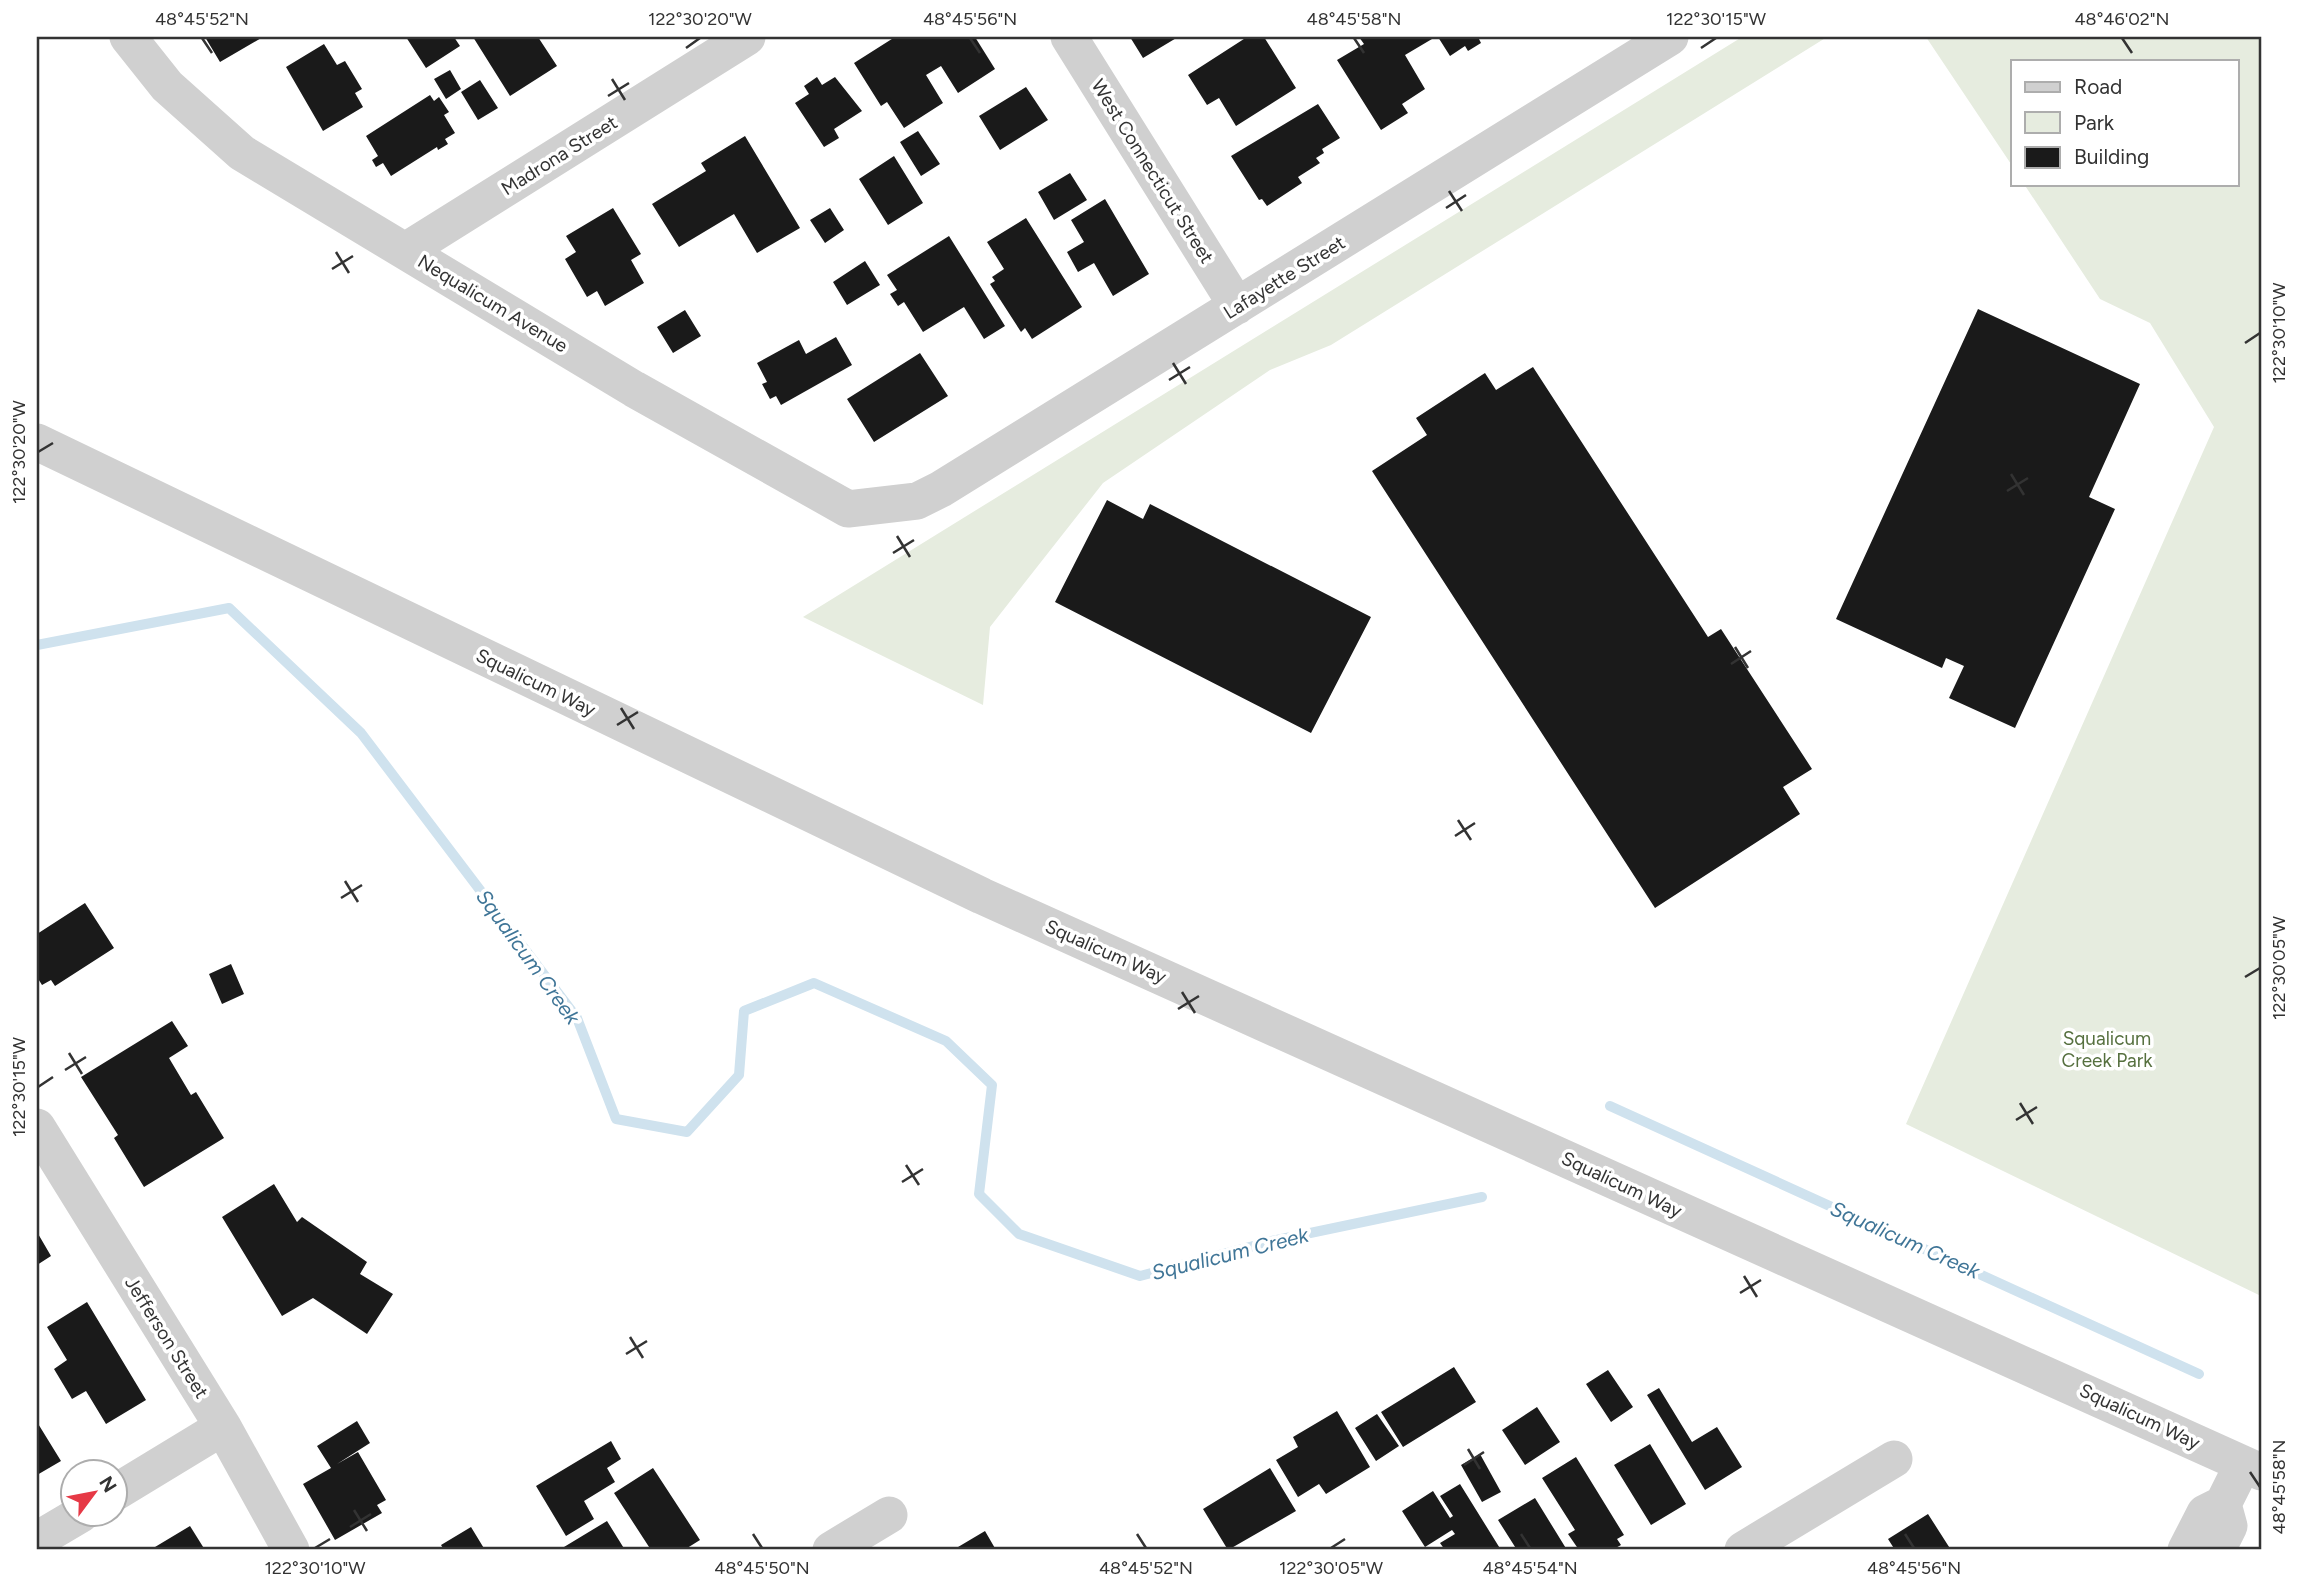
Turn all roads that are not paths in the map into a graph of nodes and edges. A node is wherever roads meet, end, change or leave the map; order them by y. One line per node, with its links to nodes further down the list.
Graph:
1 (128, 37): 5 (street, Nequalicum Avenue)
2 (747, 37): 5 (street, Madrona Street)
3 (1069, 37): 6 (street, West Connecticut Street)
4 (1670, 37): 6 (street, Lafayette Street)
5 (407, 250): 8 (street, Nequalicum Avenue)
6 (1237, 306): 8 (street, Lafayette Street)
7 (37, 442): 12 (street, Squalicum Way)
8 (893, 505)
9 (37, 1127): 10 (street, Jefferson Street)
10 (223, 1427): 13 (street); 18 (street, Jefferson Street)
11 (1894, 1459): 20 (street)
12 (2252, 1468): 14 (street)
13 (130, 1483)
14 (2224, 1504): 21 (street); 22 (street)
15 (889, 1515): 19 (street)
16 (60, 1527): 17 (street)
17 (37, 1541)
18 (291, 1550)
19 (831, 1550)
20 (1744, 1550)
21 (2186, 1550)
22 (2217, 1550)

